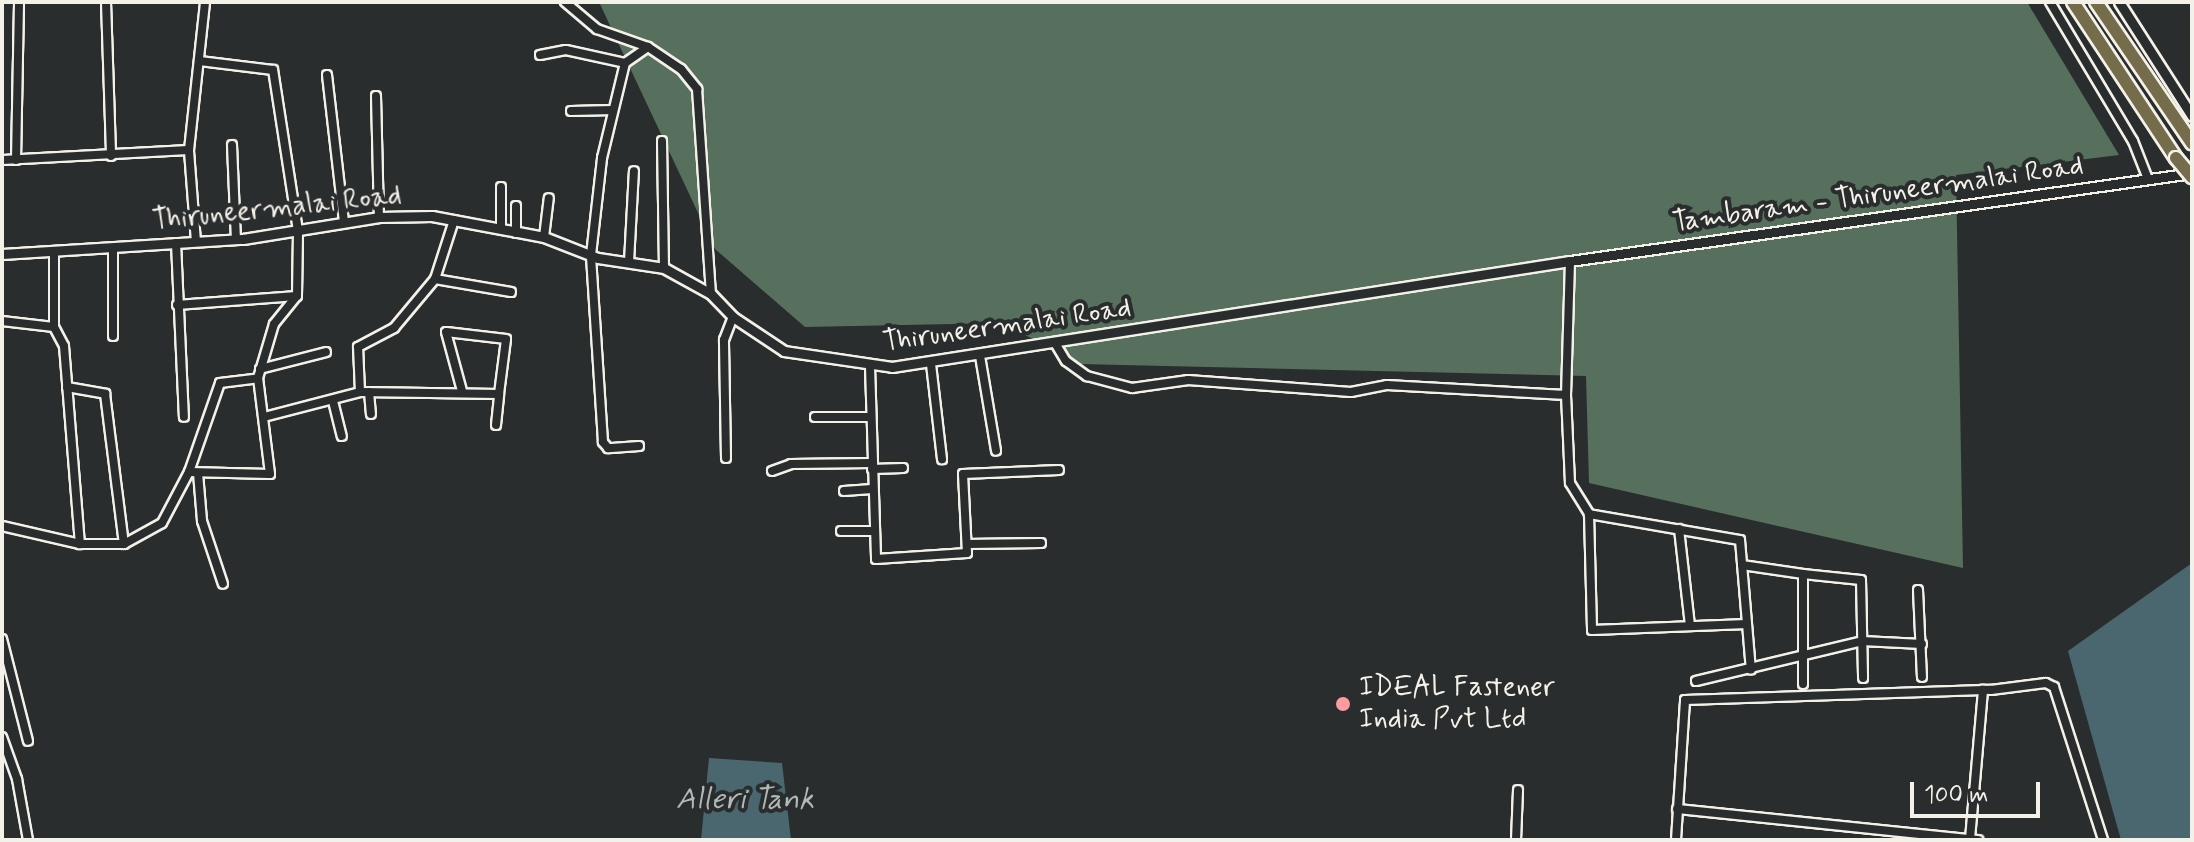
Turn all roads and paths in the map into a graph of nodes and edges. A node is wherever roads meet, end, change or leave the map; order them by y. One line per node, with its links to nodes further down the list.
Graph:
1 (19, 2): 24 (street)
2 (106, 2): 22 (street)
3 (205, 2): 11 (street)
4 (565, 2): 9 (street)
5 (2050, 2): 27 (street)
6 (2073, 2): 26 (highway, bridge)
7 (2096, 2): 19 (highway)
8 (2119, 2): 17 (street)
9 (648, 47): 12 (street); 50 (street)
10 (540, 55): 12 (street)
11 (200, 61): 21 (street); 35 (street)
12 (625, 63): 15 (street)
13 (327, 75): 33 (street)
14 (376, 96): 31 (street)
15 (613, 110): 16 (street); 44 (street)
16 (571, 111)
17 (2192, 116)
18 (662, 141): 47 (street)
19 (2192, 143)
20 (232, 145): 38 (street)
21 (189, 150): 22 (street); 39 (street)
22 (111, 156): 24 (street)
23 (2, 160): 24 (street)
24 (16, 160)
25 (634, 171): 46 (street)
26 (2192, 175): 27 (street, Tambaram - Thiruneermalai Road)
27 (2148, 179): 45 (street, Tambaram - Thiruneermalai Road)
28 (501, 187): 34 (street)
29 (549, 198): 37 (street)
30 (516, 206): 36 (street)
31 (379, 217): 32 (street, Thiruneermalai Road); 33 (street, Thiruneermalai Road)
32 (454, 220): 34 (street, Thiruneermalai Road); 48 (street)
33 (344, 221): 35 (street, Thiruneermalai Road)
34 (501, 229): 36 (street, Thiruneermalai Road)
35 (298, 231): 38 (street, Thiruneermalai Road); 51 (street)
36 (516, 233): 37 (street, Thiruneermalai Road)
37 (544, 237): 44 (street, Thiruneermalai Road)
38 (236, 240): 39 (street, Thiruneermalai Road)
39 (196, 242): 40 (street, Thiruneermalai Road)
40 (176, 243): 41 (street, Thiruneermalai Road); 52 (street)
41 (113, 248): 42 (street, Thiruneermalai Road); 56 (street)
42 (54, 252): 43 (street, Thiruneermalai Road); 55 (street)
43 (2, 254)
44 (591, 255): 46 (street, Thiruneermalai Road); 76 (street)
45 (1570, 261): 57 (street, Thiruneermalai Road); 67 (street)
46 (629, 262): 47 (street, Thiruneermalai Road)
47 (664, 268): 50 (street, Thiruneermalai Road)
48 (435, 279): 49 (street); 65 (street)
49 (511, 292)
50 (711, 294): 53 (street, Thiruneermalai Road)
51 (297, 296): 52 (street); 62 (street)
52 (177, 305): 70 (street)
53 (733, 317): 61 (street, Thiruneermalai Road); 78 (street)
54 (2, 321): 55 (street)
55 (54, 327): 63 (street)
56 (113, 336)
57 (1055, 343): 59 (street, Thiruneermalai Road); 67 (street)
58 (326, 352): 62 (street)
59 (980, 356): 60 (street, Thiruneermalai Road); 77 (street)
60 (931, 364): 61 (street, Thiruneermalai Road); 79 (street)
61 (870, 366): 73 (street)
62 (259, 374): 71 (street); 84 (street)
63 (67, 387): 93 (street); 94 (street)
64 (462, 391): 65 (street); 66 (street); 66 (street)
65 (365, 392): 68 (street); 69 (street)
66 (499, 394): 74 (street)
67 (1566, 395): 87 (street)
68 (333, 401): 71 (street); 75 (street)
69 (371, 414)
70 (184, 417)
71 (264, 417): 84 (street)
72 (815, 417): 73 (street)
73 (871, 417): 80 (street)
74 (496, 425)
75 (342, 436)
76 (639, 446)
77 (996, 451)
78 (726, 458)
79 (942, 459)
80 (872, 466): 81 (street); 83 (street); 85 (street)
81 (903, 468)
82 (1059, 470): 95 (street)
83 (772, 471)
84 (194, 472): 94 (street); 98 (street)
85 (872, 489): 86 (street); 91 (street)
86 (844, 491)
87 (1589, 514): 89 (street); 101 (street)
88 (2, 526): 93 (street)
89 (1679, 529): 96 (street); 101 (street)
90 (841, 531): 91 (street)
91 (872, 531): 95 (street)
92 (1041, 543): 95 (street)
93 (80, 544): 94 (street)
94 (124, 544)
95 (967, 544)
96 (1742, 565): 97 (street); 100 (street)
97 (1803, 574): 103 (street); 105 (street)
98 (223, 584)
99 (1918, 590): 104 (street)
100 (1747, 624): 101 (street); 106 (street)
101 (1690, 625)
102 (2, 639): 113 (street)
103 (1862, 641): 104 (street); 105 (street); 108 (street)
104 (1922, 644): 107 (street)
105 (1803, 658): 106 (street); 110 (street)
106 (1751, 670): 109 (street)
107 (1922, 677)
108 (1863, 678)
109 (1696, 681)
110 (1803, 684)
111 (1983, 690): 115 (street); 116 (street); 121 (street)
112 (2, 737): 117 (street)
113 (28, 741)
114 (1518, 790): 118 (street)
115 (1677, 809): 116 (street); 119 (street)
116 (1970, 839): 120 (street)
117 (28, 840)
118 (1516, 840)
119 (1676, 840)
120 (1978, 840)
121 (2103, 840)

